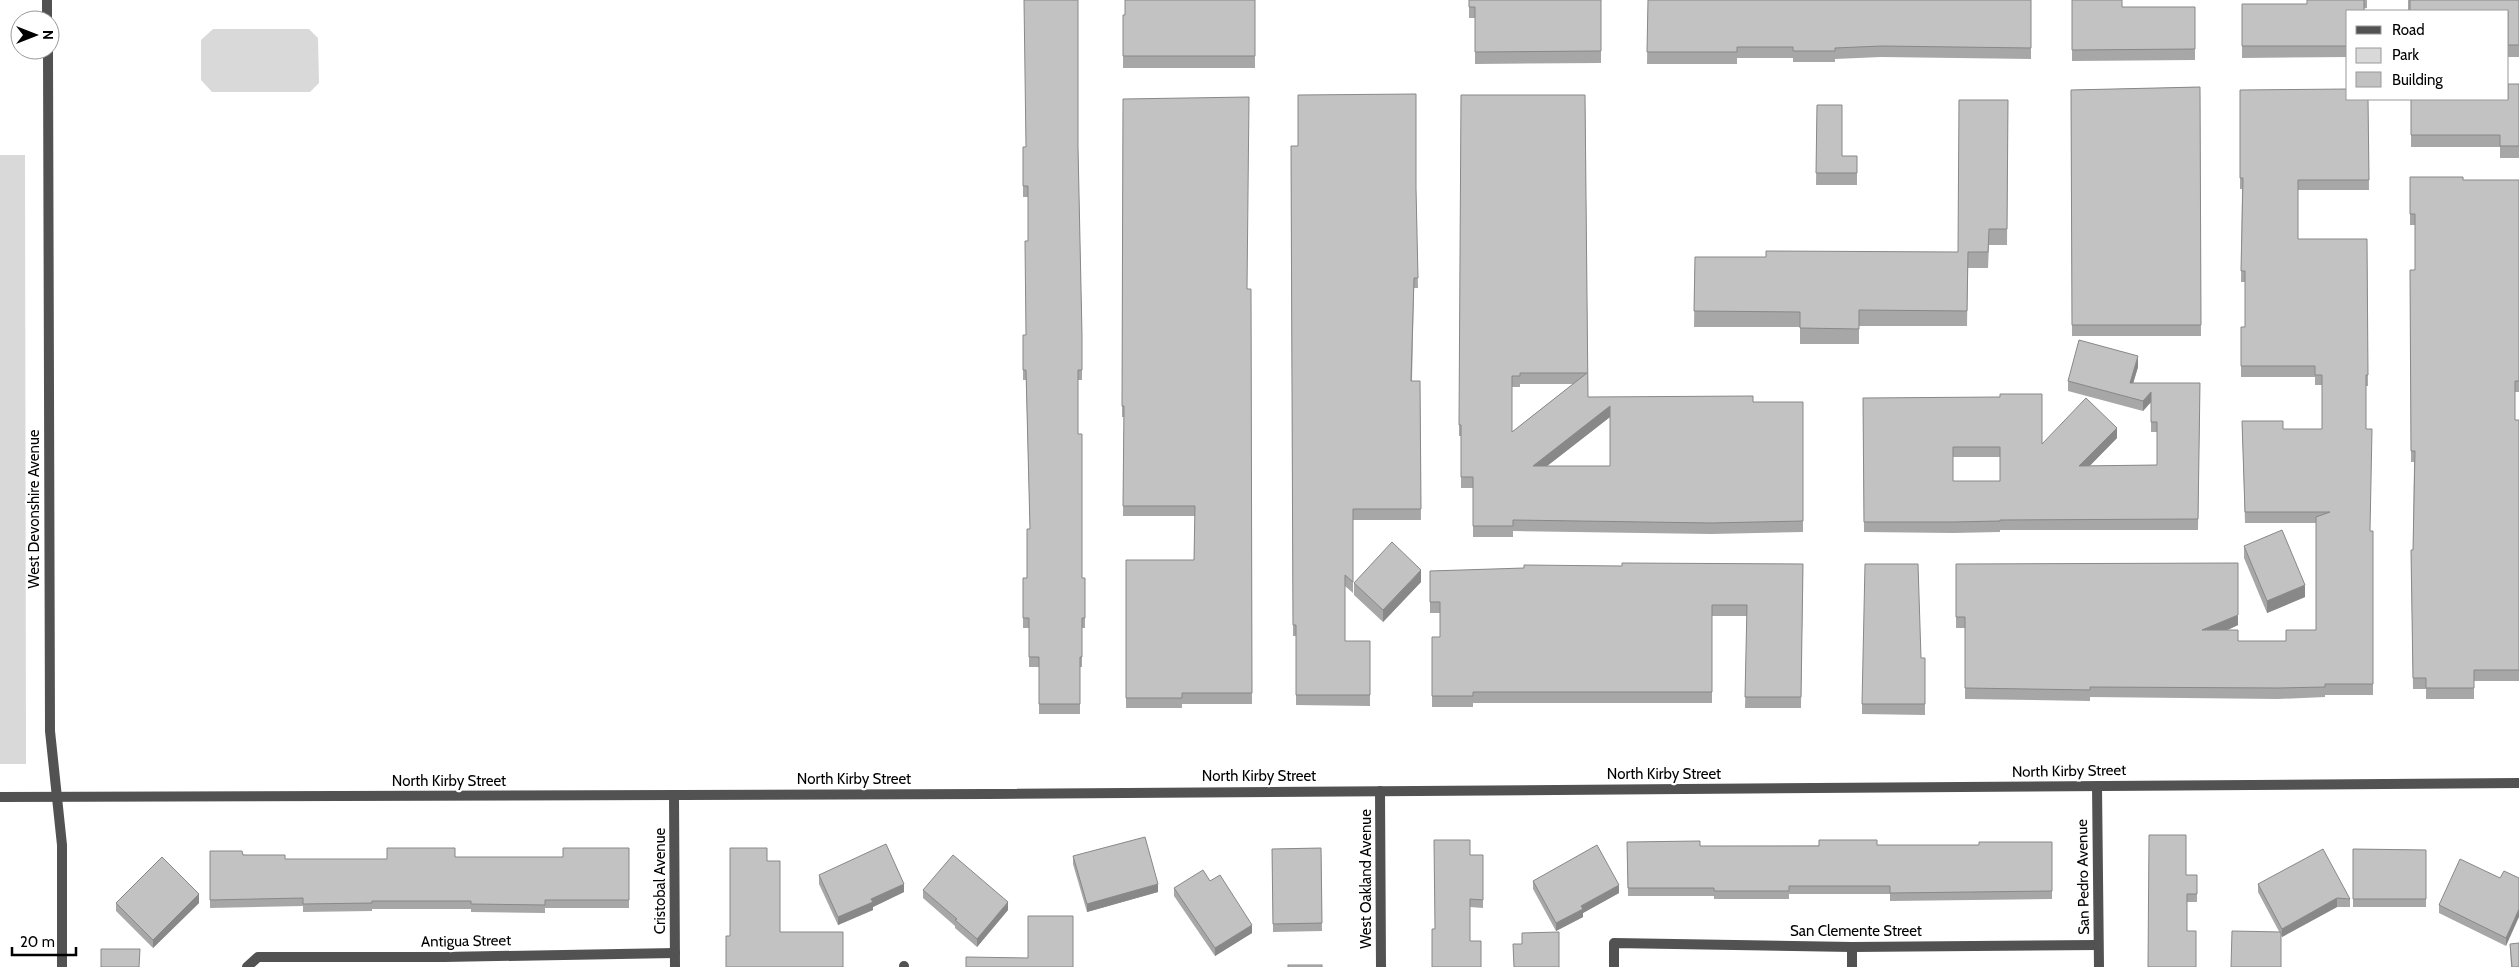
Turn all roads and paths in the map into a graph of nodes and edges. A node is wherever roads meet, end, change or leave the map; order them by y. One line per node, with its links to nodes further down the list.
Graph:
1 (48, 60): 6 (street, West Devonshire Avenue)
2 (2519, 783): 3 (street, North Kirby Street)
3 (2097, 786): 4 (street, North Kirby Street); 8 (street, San Pedro Avenue)
4 (1380, 790): 5 (street, North Kirby Street); 15 (street, West Oakland Avenue)
5 (674, 795): 6 (street, North Kirby Street); 10 (street, Cristobal Avenue)
6 (57, 796): 7 (street, North Kirby Street); 12 (street, West Devonshire Avenue)
7 (0, 797)
8 (2098, 945): 9 (street, San Clemente Street); 18 (street, San Pedro Avenue)
9 (1852, 947): 16 (street, San Clemente Street); 17 (street)
10 (675, 953): 11 (street, Antigua Street); 14 (street, Cristobal Avenue)
11 (444, 962): 13 (street, Antigua Street)
12 (62, 967)
13 (247, 967)
14 (675, 967)
15 (1382, 967)
16 (1614, 967)
17 (1852, 967)
18 (2099, 967)

